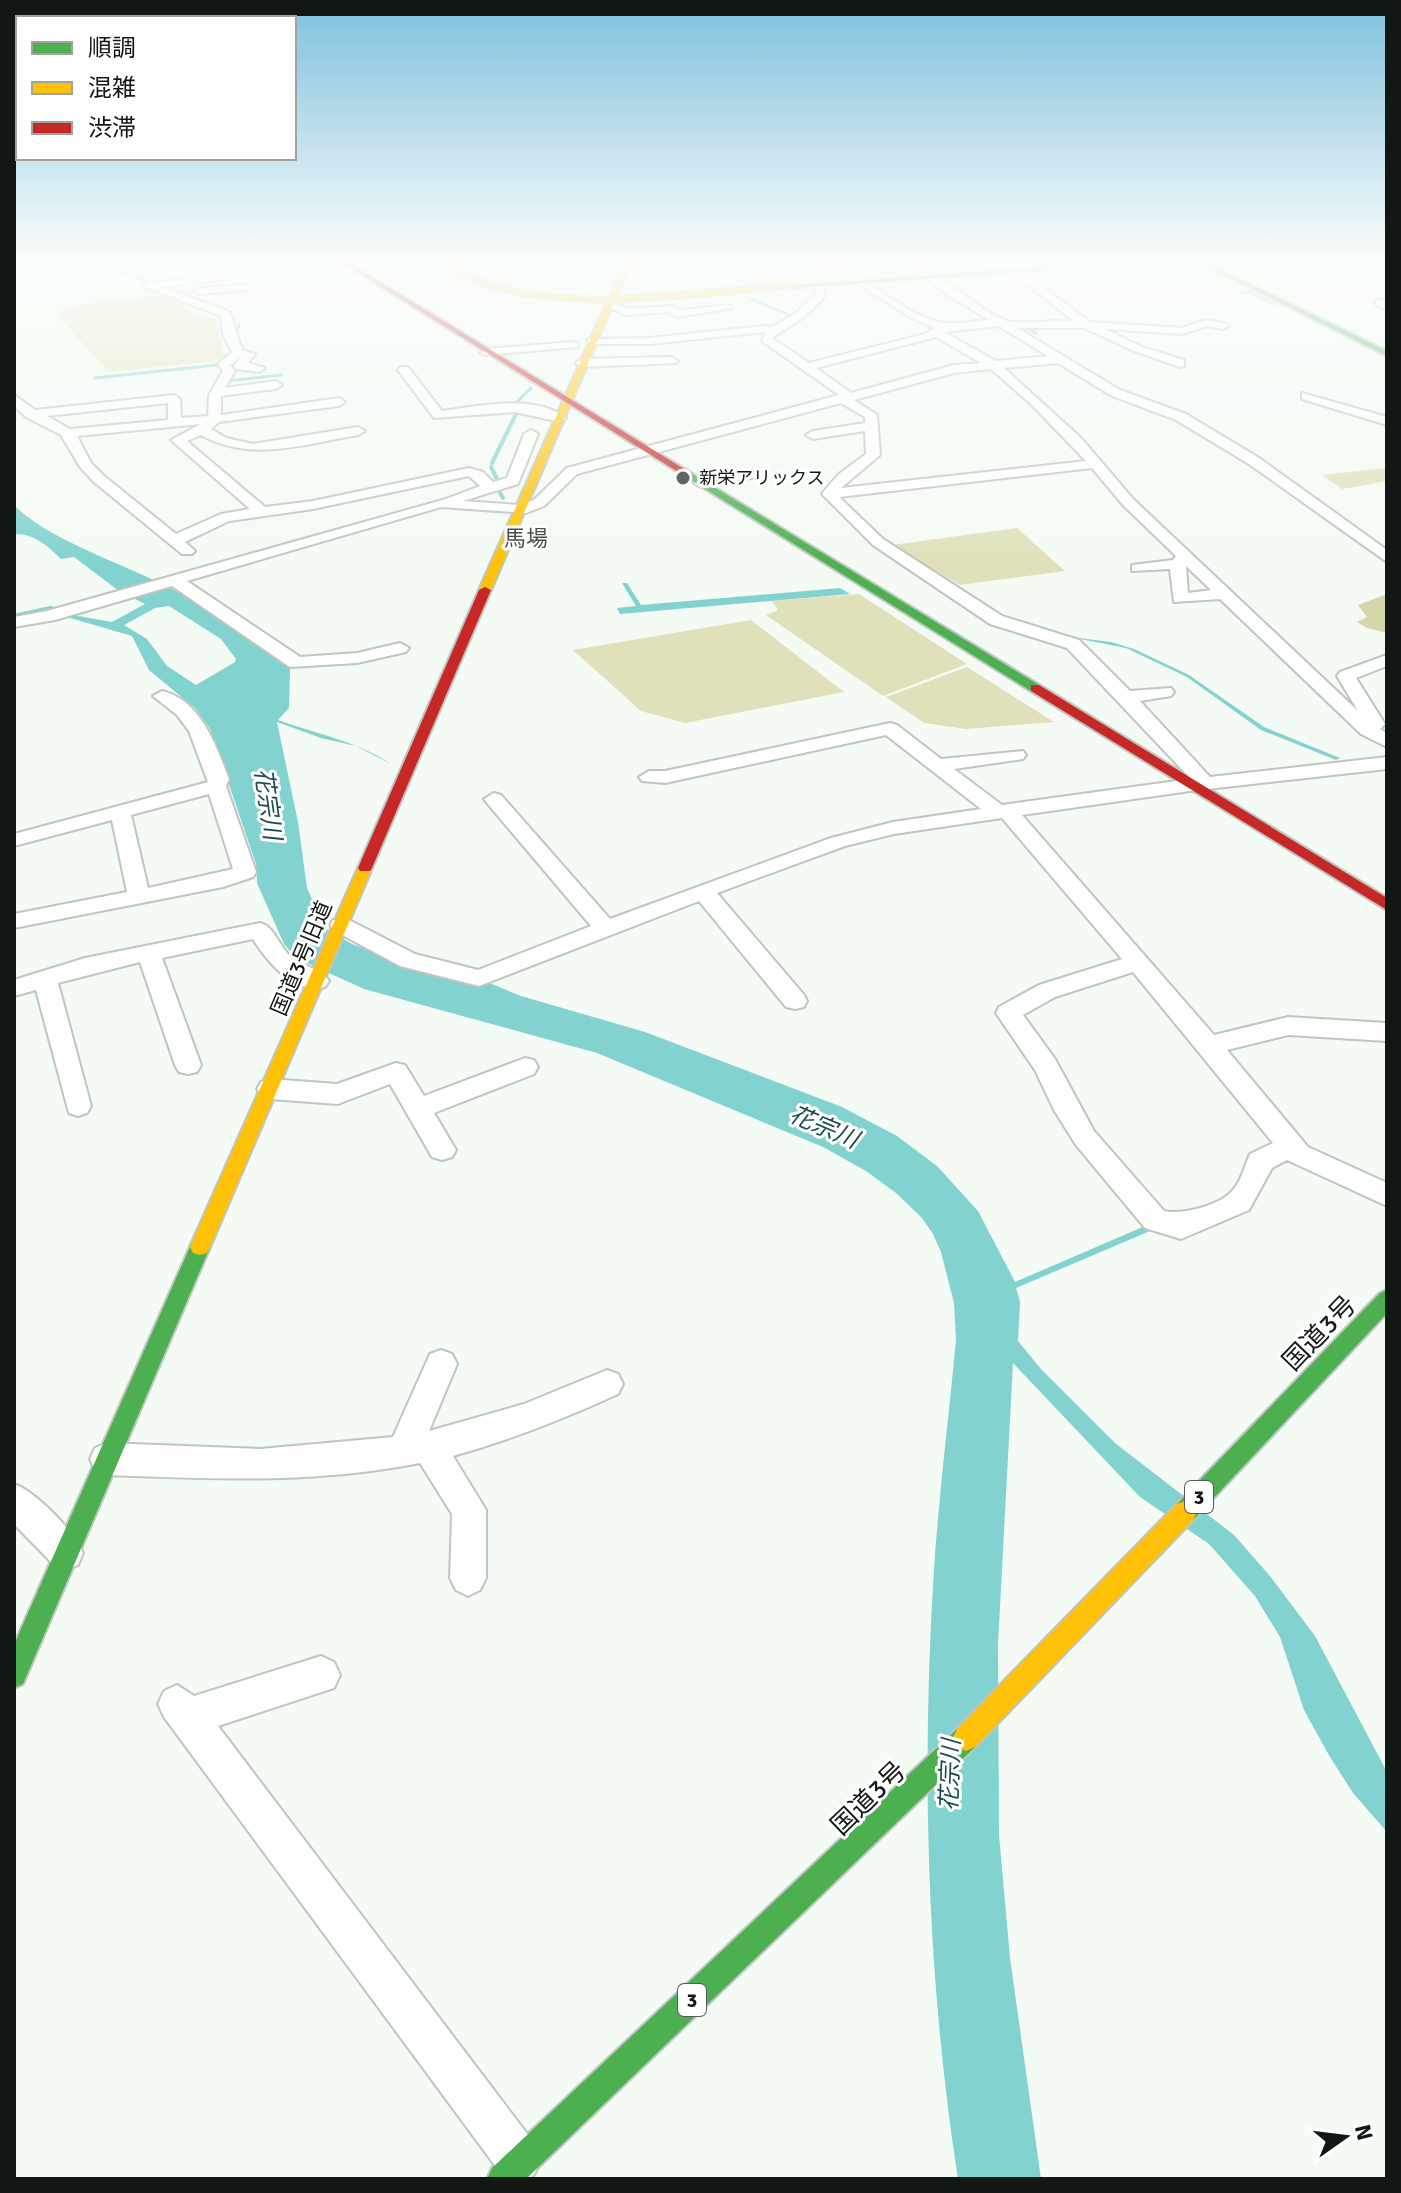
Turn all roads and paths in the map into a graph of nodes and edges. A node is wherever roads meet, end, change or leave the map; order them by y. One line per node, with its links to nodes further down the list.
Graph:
1 (227, 361): 18 (street)
2 (243, 361): 15 (street)
3 (496, 361): 25 (main road)
4 (596, 361): 11 (street)
5 (800, 361): 14 (street)
6 (828, 361): 14 (street)
7 (988, 361): 13 (street)
8 (1027, 361): 13 (street)
9 (1062, 361): 44 (street)
10 (1175, 361): 12 (street)
11 (582, 363): 25 (main road, 国道3号旧道)
12 (1180, 363)
13 (992, 364): 20 (street); 35 (street)
14 (808, 367): 20 (street)
15 (259, 368)
16 (404, 370): 25 (street)
17 (276, 385): 18 (street)
18 (217, 393): 24 (street)
19 (1306, 396): 27 (street)
20 (845, 397): 29 (street); 34 (street)
21 (14, 399): 23 (street)
22 (339, 402): 24 (street)
23 (31, 414): 28 (street); 32 (street)
24 (214, 420): 28 (street); 30 (street)
25 (559, 420): 26 (main road); 26 (street); 38 (street); 42 (main road, 国道3号旧道)
26 (597, 420): 34 (main road)
27 (1387, 421)
28 (175, 423): 32 (street)
29 (871, 426): 33 (street); 39 (street)
30 (202, 430): 31 (street); 41 (street)
31 (358, 431)
32 (69, 433): 43 (street)
33 (813, 435)
34 (648, 451): 37 (main road); 42 (street)
35 (1095, 464): 39 (street); 45 (street)
36 (752, 474): 37 (street)
37 (701, 483): 61 (main road)
38 (488, 488): 40 (street); 41 (street)
39 (829, 494): 55 (street)
40 (440, 503): 42 (street); 47 (street)
41 (260, 510): 43 (street)
42 (521, 510): 71 (main road, 国道3号旧道)
43 (174, 541): 47 (street)
44 (1387, 557)
45 (1182, 559): 46 (street); 49 (street); 49 (street)
46 (1138, 568)
47 (208, 570): 48 (street)
48 (172, 581): 50 (street); 51 (street)
49 (1226, 593): 56 (street)
50 (14, 622)
51 (400, 648)
52 (1387, 660): 56 (street)
53 (1165, 692): 55 (street)
54 (162, 696): 62 (street)
55 (1128, 697): 61 (street)
56 (1387, 739)
57 (1016, 755): 59 (street)
58 (1387, 763): 61 (street)
59 (937, 765): 60 (street); 64 (street)
60 (649, 777)
61 (1197, 784): 64 (street); 69 (main road)
62 (216, 786): 65 (street); 68 (street)
63 (494, 799): 72 (street)
64 (1002, 811): 67 (street); 74 (street)
65 (121, 814): 66 (street); 68 (street)
66 (14, 840)
67 (703, 891): 72 (street); 78 (street)
68 (139, 897): 70 (street)
69 (1387, 905)
70 (14, 919)
71 (340, 927): 72 (street); 76 (main road, 国道3号旧道)
72 (606, 929)
73 (148, 952): 75 (street); 76 (street); 81 (street)
74 (1137, 963): 80 (street); 86 (street)
75 (45, 978): 77 (street); 84 (street)
76 (318, 979): 83 (main road, 国道3号旧道)
77 (14, 988)
78 (795, 1001)
79 (1387, 1032): 80 (street)
80 (1209, 1045): 86 (street)
81 (188, 1065)
82 (525, 1067): 85 (street)
83 (270, 1089): 85 (street); 93 (main road, 国道3号旧道)
84 (78, 1106)
85 (418, 1109): 87 (street)
86 (1291, 1146): 88 (street)
87 (442, 1150)
88 (1387, 1195)
89 (1387, 1299): 99 (main road, 国道3号 / 3)
90 (441, 1364): 92 (street)
91 (607, 1384): 92 (street)
92 (416, 1449): 93 (street); 96 (street)
93 (107, 1459): 95 (main road, 国道3号旧道)
94 (14, 1500): 95 (street)
95 (66, 1553): 97 (main road, 国道3号旧道)
96 (468, 1578)
97 (14, 1675)
98 (321, 1675): 99 (street)
99 (512, 2171)

